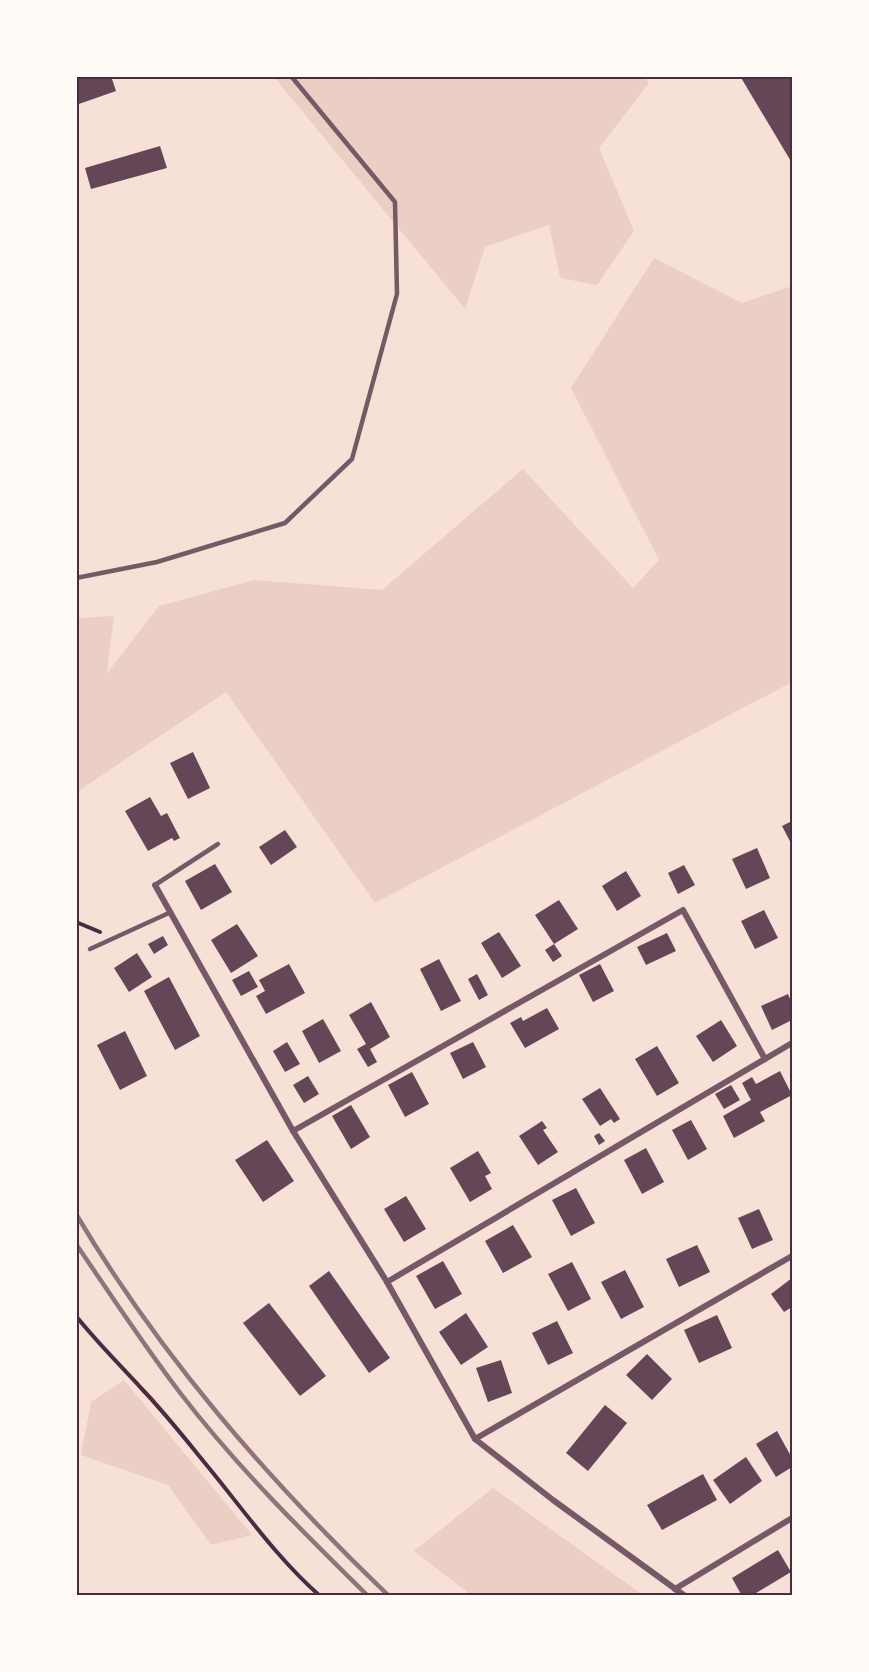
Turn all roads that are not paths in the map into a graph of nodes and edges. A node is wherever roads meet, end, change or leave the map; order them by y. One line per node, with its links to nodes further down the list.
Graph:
1 (291, 76): 2 (lane)
2 (76, 579)
3 (218, 844): 4 (lane)
4 (155, 885): 5 (street)
5 (171, 912): 6 (lane); 9 (street)
6 (90, 949)
7 (792, 1043): 8 (street)
8 (765, 1059): 9 (street); 11 (street)
9 (293, 1131): 11 (street)
10 (792, 1256): 12 (street)
11 (387, 1282): 12 (street)
12 (475, 1439): 14 (street)
13 (792, 1518): 14 (street)
14 (675, 1589): 15 (street)
15 (685, 1596)

